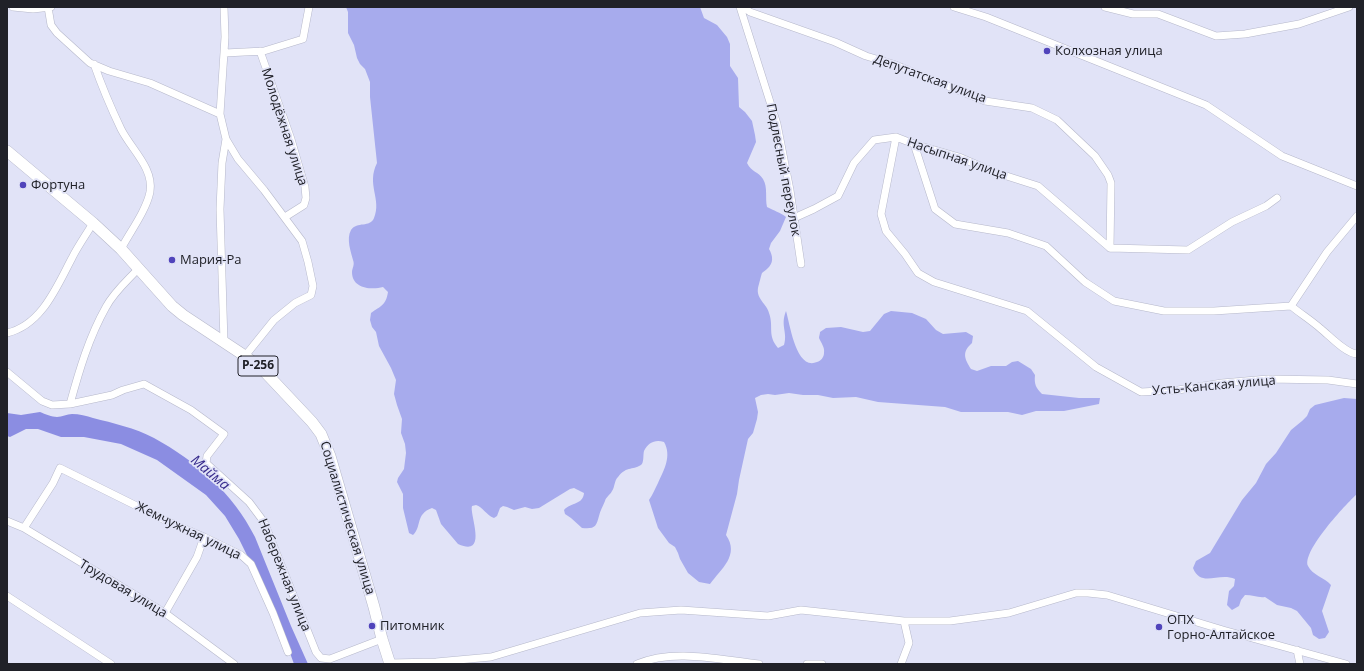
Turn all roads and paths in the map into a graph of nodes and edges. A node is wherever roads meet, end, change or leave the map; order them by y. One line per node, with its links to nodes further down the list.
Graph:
1 (13, 7): 2 (street)
2 (48, 7): 3 (street); 12 (street)
3 (51, 7)
4 (224, 7): 11 (street)
5 (309, 7): 10 (street)
6 (742, 7): 24 (street, Подлесный переулок); 26 (street, Депутатская улица)
7 (954, 7): 20 (street)
8 (1104, 7): 9 (street)
9 (1350, 7)
10 (260, 51): 11 (street); 23 (street, Молодёжная улица)
11 (224, 53): 13 (street)
12 (94, 64): 13 (street); 27 (street)
13 (220, 114): 15 (street)
14 (896, 137): 16 (street, Насыпная улица); 24 (street, Насыпная улица); 36 (street, Усть-Канская улица)
15 (226, 139): 18 (street); 19 (street)
16 (914, 144): 26 (street, Насыпная улица); 30 (street)
17 (7, 151): 25 (main road, Социалистическая улица / Р-256)
18 (238, 159): 19 (street); 23 (street)
19 (222, 163): 32 (street)
20 (1357, 186)
21 (1277, 198): 26 (street)
22 (1357, 216): 30 (street)
23 (286, 217): 34 (street)
24 (794, 218): 28 (street, Подлесный переулок)
25 (93, 223): 27 (main road, Социалистическая улица / Р-256); 31 (street)
26 (1110, 248)
27 (121, 249): 29 (main road, Социалистическая улица / Р-256)
28 (801, 264)
29 (138, 269): 32 (main road, Социалистическая улица / Р-256); 37 (street)
30 (1291, 306): 33 (street)
31 (7, 333)
32 (224, 343): 34 (main road, Социалистическая улица / Р-256)
33 (1356, 352)
34 (244, 356): 44 (main road, Социалистическая улица / Р-256)
35 (7, 372): 37 (street, Набережная улица)
36 (1357, 384)
37 (70, 404): 44 (street, Набережная улица)
38 (7, 521): 39 (street, Трудовая улица)
39 (24, 528): 40 (street, Жемчужная улица); 42 (street, Трудовая улица)
40 (204, 537): 42 (street); 46 (street, Жемчужная улица)
41 (7, 596): 49 (street)
42 (165, 613): 50 (street, Трудовая улица)
43 (904, 621): 45 (street); 47 (street); 55 (street)
44 (382, 639): 48 (main road, Социалистическая улица / Р-256)
45 (1297, 650): 56 (street); 57 (street)
46 (288, 652)
47 (459, 662): 48 (street)
48 (390, 663)
49 (111, 664)
50 (234, 664)
51 (637, 664): 52 (street)
52 (759, 664)
53 (806, 664): 54 (street)
54 (822, 664)
55 (901, 664)
56 (1300, 664)
57 (1346, 664)

